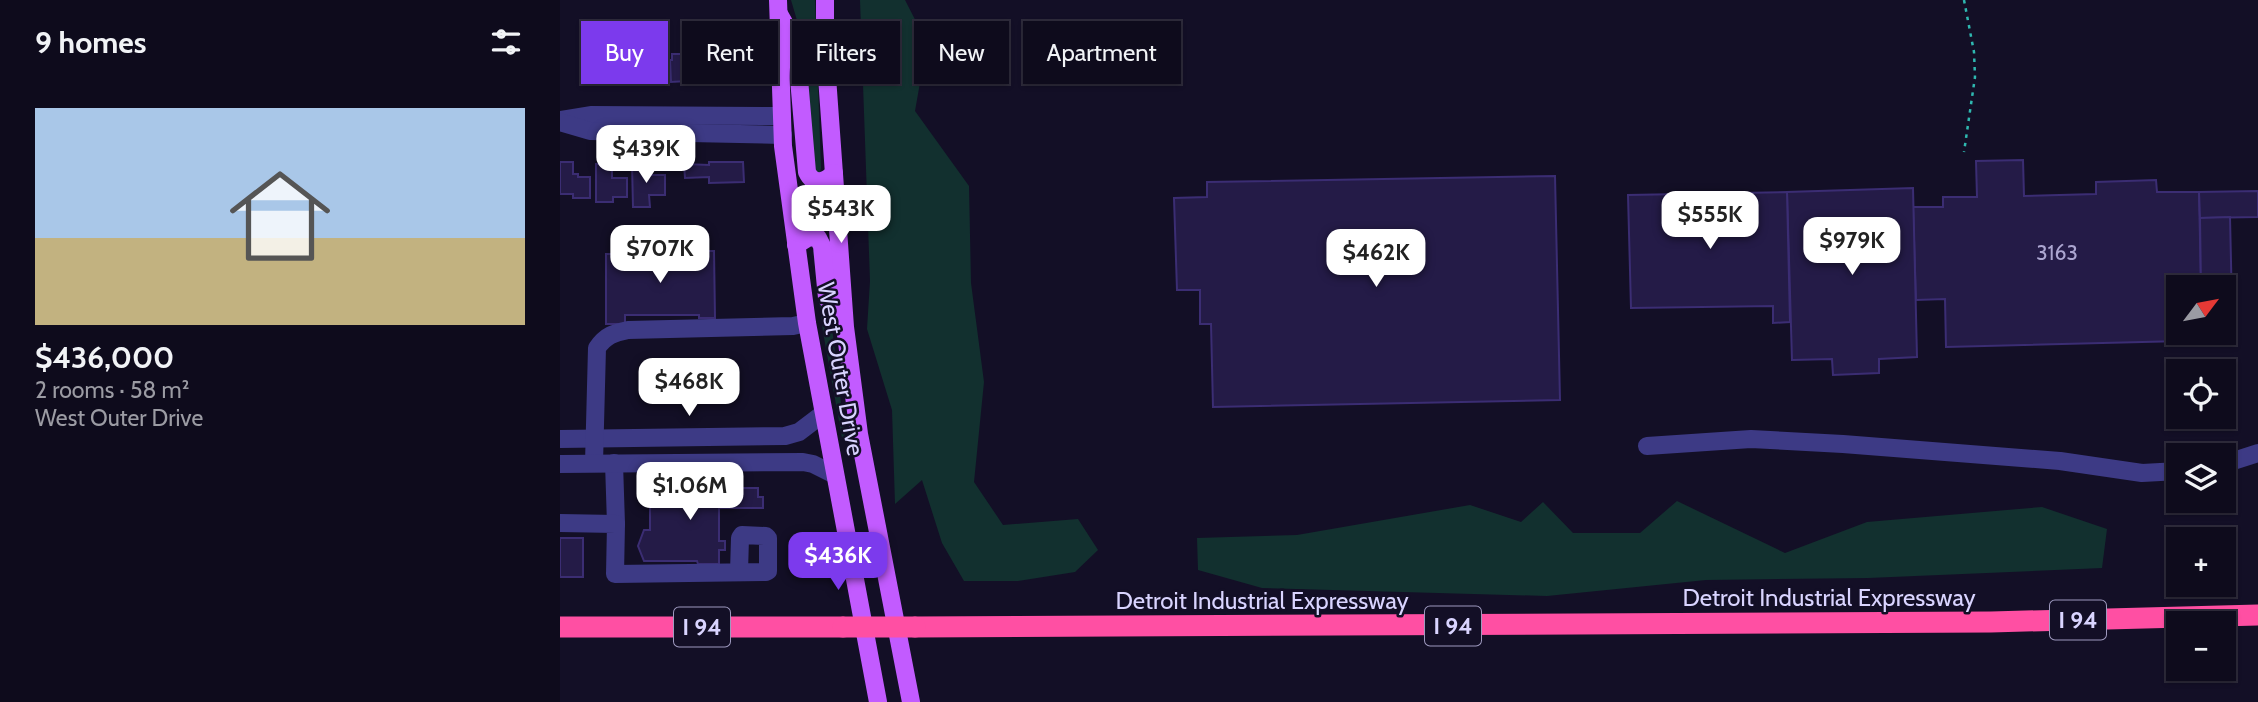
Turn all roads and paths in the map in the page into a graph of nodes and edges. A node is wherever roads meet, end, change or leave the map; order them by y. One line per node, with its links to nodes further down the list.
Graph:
1 (825, 0): 8 (main road, West Outer Drive)
2 (1964, 0): 7 (path)
3 (779, 7): 4 (main road, West Outer Drive); 8 (main road)
4 (782, 116): 5 (street); 6 (main road, West Outer Drive)
5 (560, 121): 6 (street)
6 (783, 135): 9 (main road, West Outer Drive)
7 (1964, 152)
8 (834, 173): 11 (main road, West Outer Drive)
9 (796, 245): 10 (main road, West Outer Drive); 11 (main road)
10 (807, 323): 12 (main road, West Outer Drive); 14 (street)
11 (845, 327): 29 (main road, West Outer Drive)
12 (824, 413): 14 (street); 22 (main road, West Outer Drive)
13 (560, 439): 14 (street)
14 (594, 439): 18 (street)
15 (1647, 446): 21 (street)
16 (2258, 453): 17 (street)
17 (2236, 460)
18 (594, 463): 19 (street); 20 (street)
19 (614, 463): 22 (street); 24 (street)
20 (560, 464)
21 (2166, 472)
22 (835, 475): 28 (main road, West Outer Drive)
23 (560, 523): 24 (street)
24 (616, 524): 25 (street)
25 (738, 572)
26 (2258, 615): 27 (highway, Detroit Industrial Expressway / I 94, bridge)
27 (560, 627)
28 (878, 702)
29 (911, 702)

